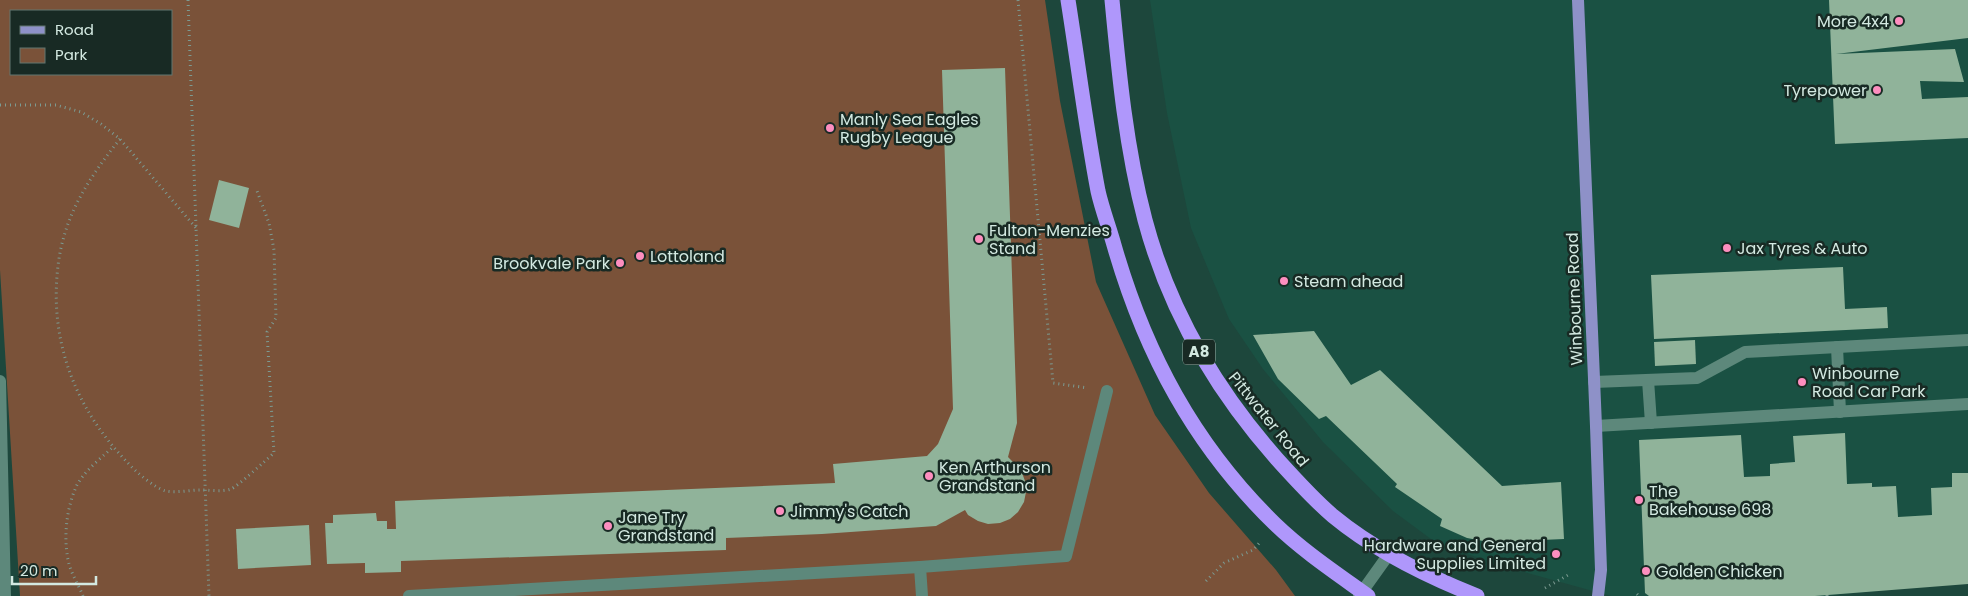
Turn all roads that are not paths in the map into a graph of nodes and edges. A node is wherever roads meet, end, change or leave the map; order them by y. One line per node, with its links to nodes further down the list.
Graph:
1 (1068, 0): 17 (highway, A8)
2 (1112, 0): 15 (highway, Pittwater Road / A8)
3 (1578, 0): 8 (main road, Winbourne Road)
4 (1968, 340): 5 (street)
5 (1837, 347): 6 (street); 11 (street)
6 (1648, 380): 8 (street); 13 (street)
7 (0, 381): 12 (street)
8 (1594, 382): 14 (main road, Winbourne Road)
9 (1107, 391): 16 (street)
10 (1968, 404): 11 (street)
11 (1840, 412): 13 (street)
12 (1, 421): 18 (street)
13 (1651, 422): 14 (street)
14 (1596, 426): 22 (main road, Winbourne Road)
15 (1389, 554): 17 (street); 21 (highway, Pittwater Road / A8)
16 (920, 567): 19 (street); 20 (street)
17 (1363, 595)
18 (6, 596)
19 (409, 596)
20 (922, 596)
21 (1478, 596)
22 (1598, 596)

